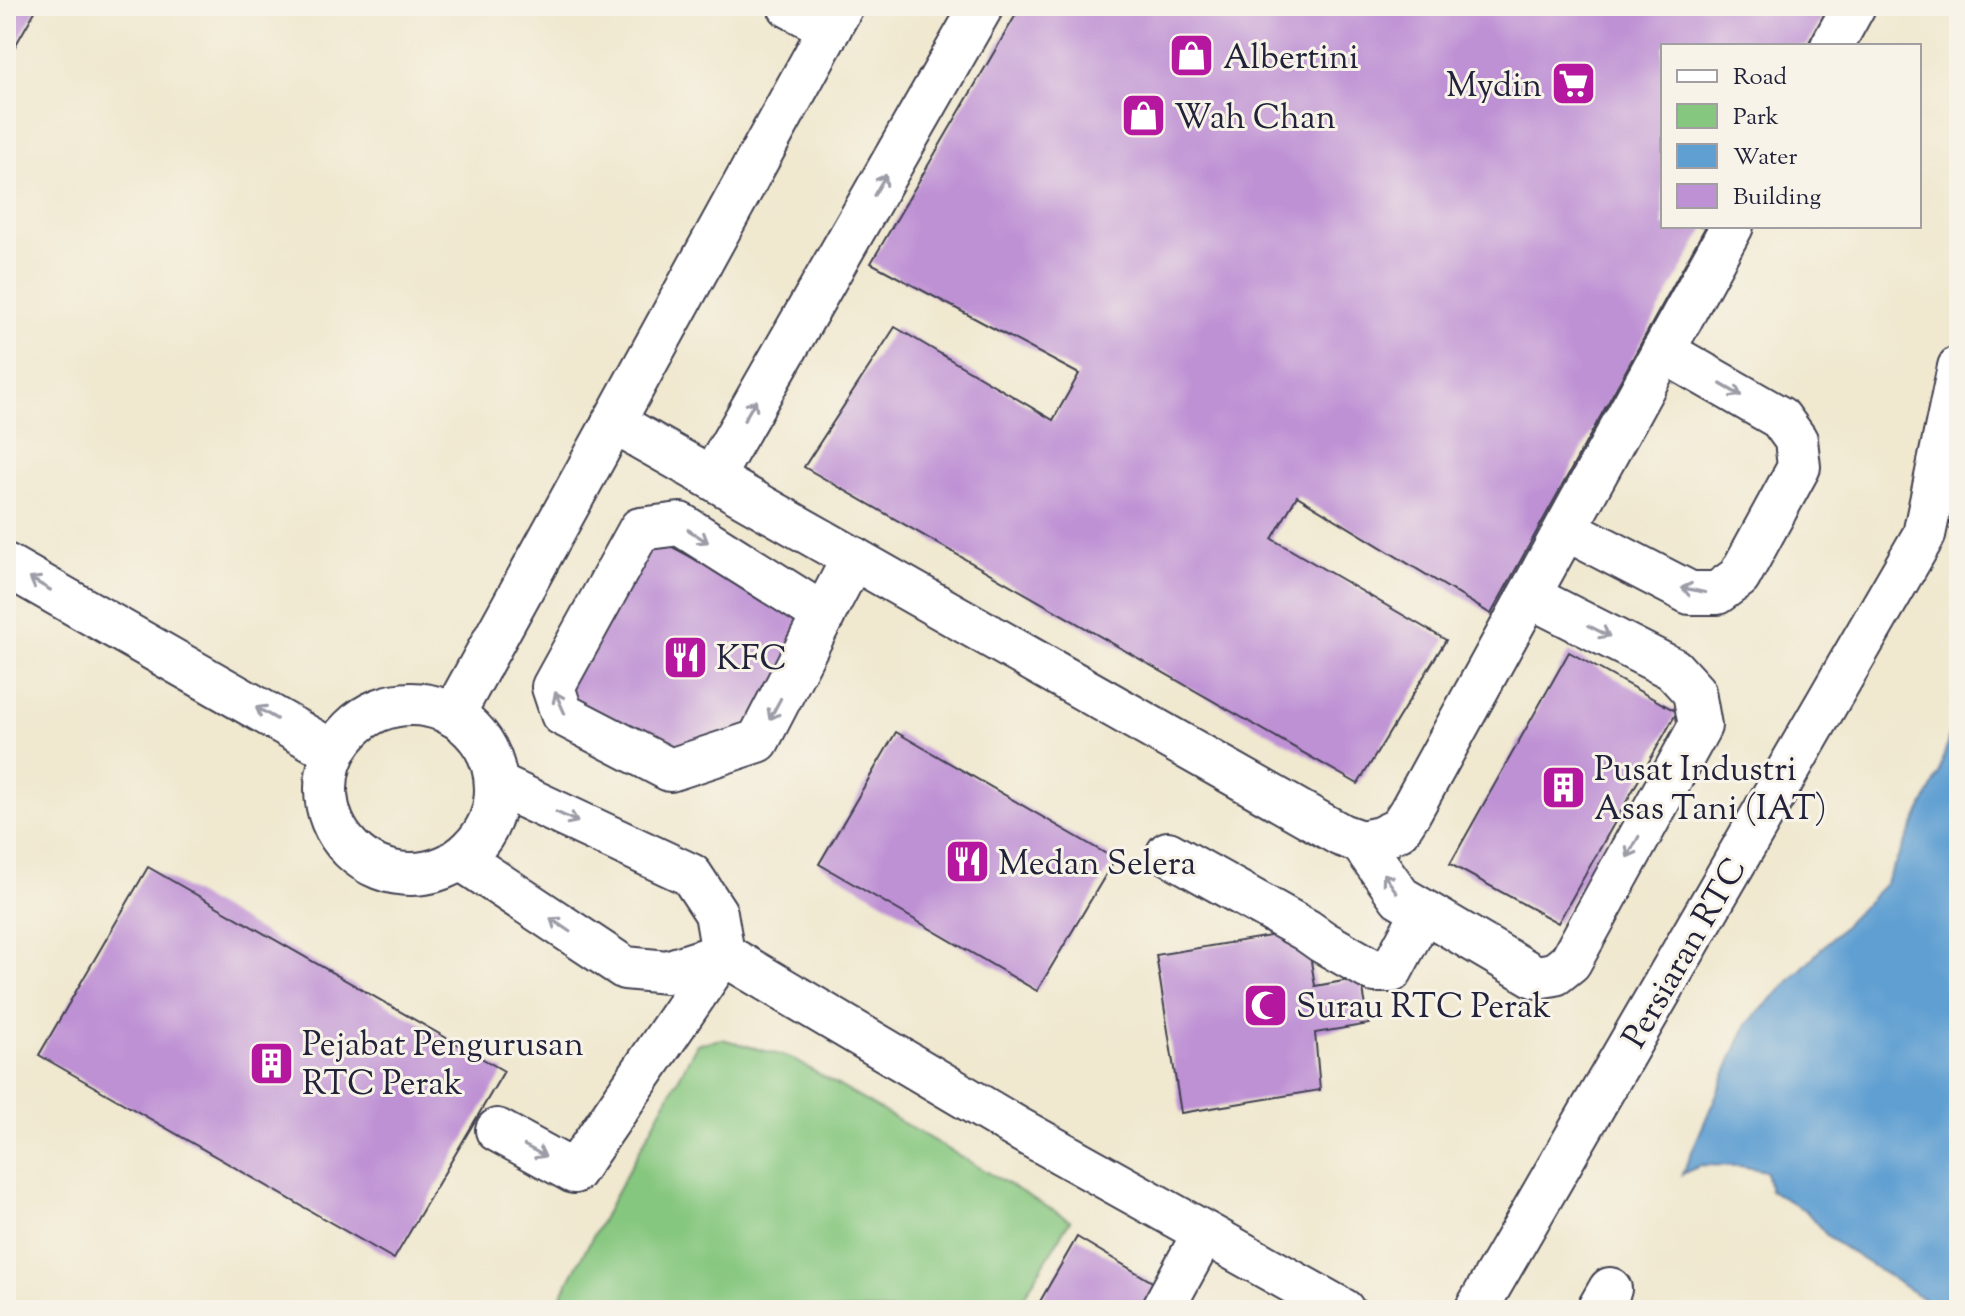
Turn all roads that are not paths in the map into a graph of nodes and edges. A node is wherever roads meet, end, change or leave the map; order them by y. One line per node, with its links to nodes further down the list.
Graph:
1 (789, 6): 4 (street)
2 (982, 6): 10 (street, one-way to 2)
3 (1854, 6): 5 (street)
4 (836, 17): 9 (street)
5 (1833, 44)
6 (1731, 228): 7 (street)
7 (1663, 351): 11 (street); 11 (street, one-way to 11)
8 (1959, 367): 28 (street, Persiaran RTC)
9 (613, 422): 10 (street); 16 (street)
10 (712, 478): 12 (street)
11 (1566, 529): 14 (street)
12 (853, 558): 15 (street); 19 (street)
13 (6, 565): 17 (street, one-way to 13)
14 (1529, 596): 19 (street); 22 (street, one-way to 22)
15 (824, 615): 15 (street, one-way to 15)
16 (453, 715): 17 (street); 18 (street)
17 (334, 752): 21 (street)
18 (496, 784): 21 (street); 23 (street, one-way to 23)
19 (1361, 842): 22 (street, one-way to 19)
20 (1168, 853): 22 (street)
21 (461, 859): 23 (street, one-way to 21)
22 (1423, 911)
23 (723, 954): 24 (street, one-way to 23); 25 (street)
24 (497, 1130)
25 (1204, 1233): 26 (street); 27 (street)
26 (1162, 1310)
27 (1343, 1310)
28 (1476, 1310)

